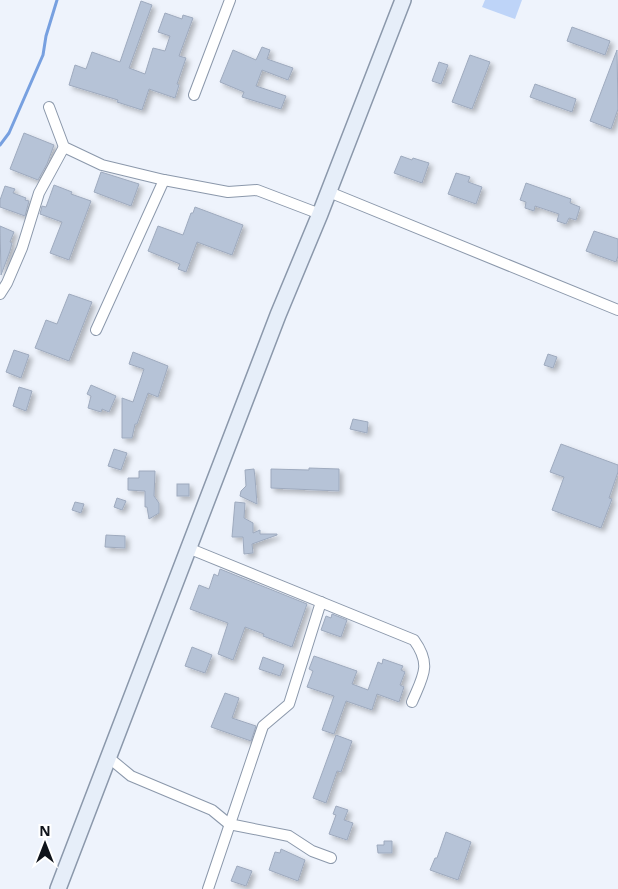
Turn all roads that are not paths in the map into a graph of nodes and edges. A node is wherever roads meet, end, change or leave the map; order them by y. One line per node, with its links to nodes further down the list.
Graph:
1 (230, 0): 3 (street)
2 (403, 0): 7 (street)
3 (194, 95)
4 (49, 107): 5 (street)
5 (64, 148): 6 (street); 9 (street)
6 (164, 180): 8 (street); 11 (street)
7 (329, 192): 8 (street); 10 (street)
8 (320, 214): 12 (street)
9 (0, 294)
10 (618, 310)
11 (96, 330)
12 (188, 548): 13 (street); 15 (street)
13 (321, 602): 14 (street); 16 (street)
14 (412, 702)
15 (108, 758): 16 (street); 18 (street)
16 (229, 824): 17 (street); 19 (street)
17 (330, 858)
18 (58, 889)
19 (208, 889)

